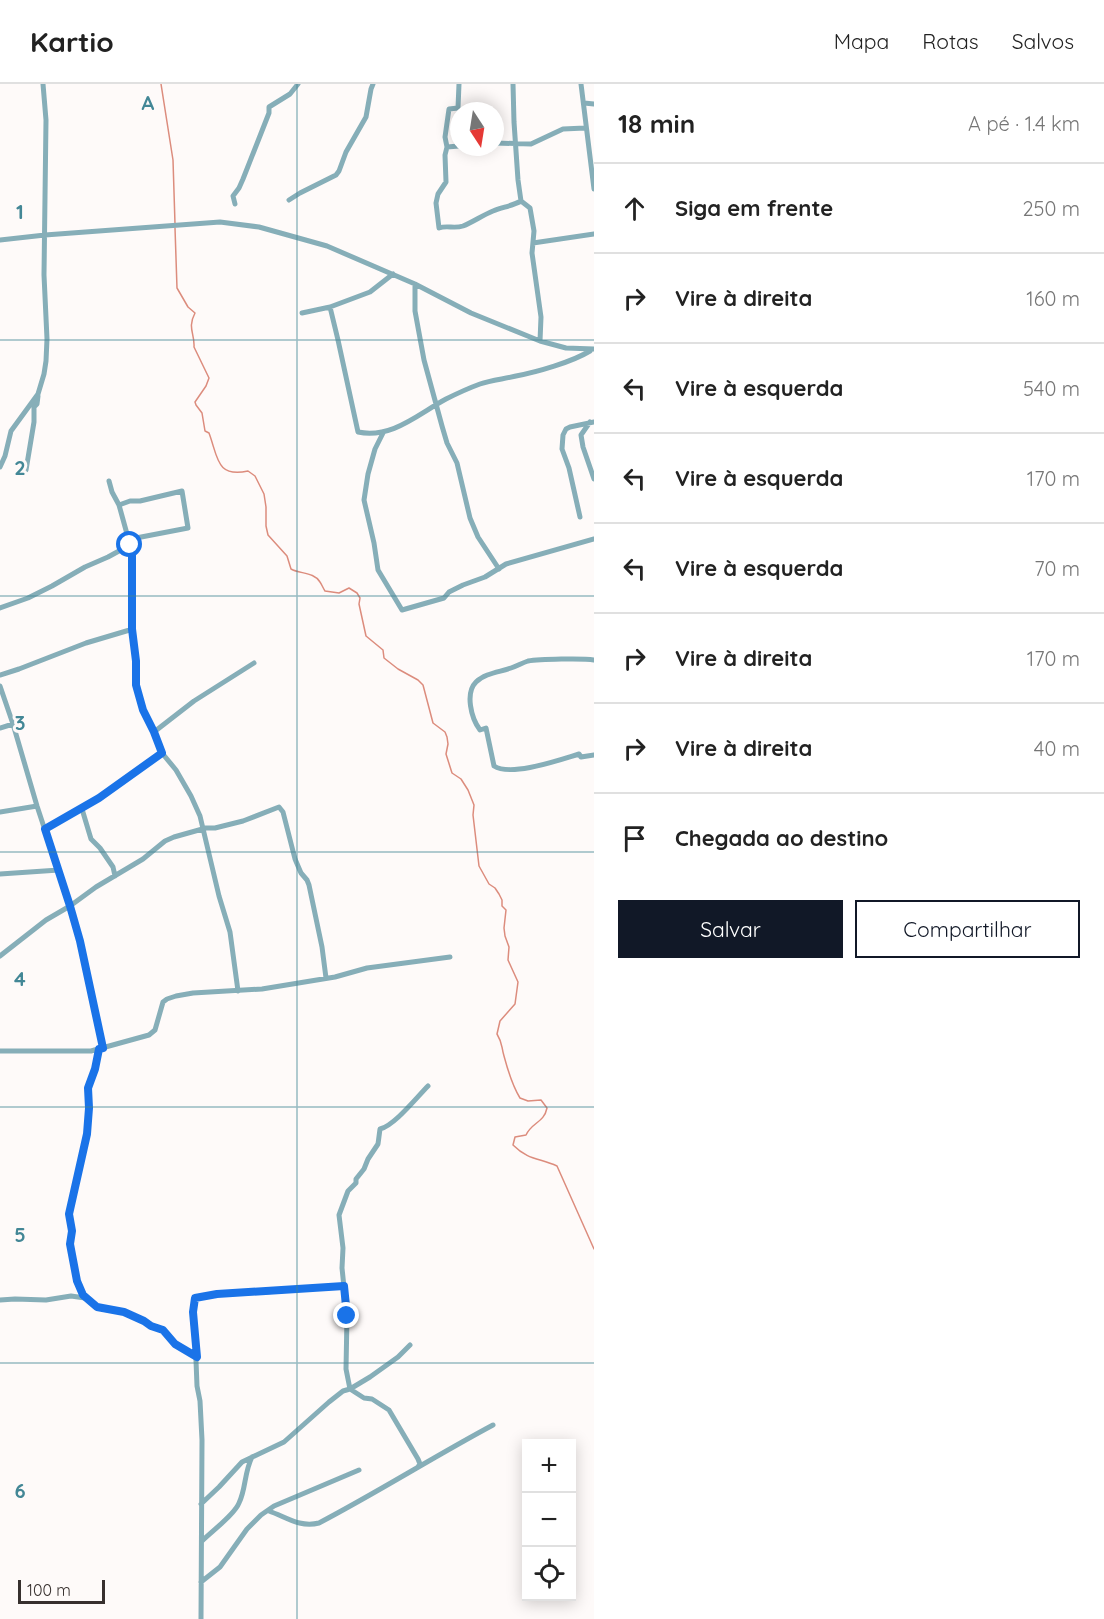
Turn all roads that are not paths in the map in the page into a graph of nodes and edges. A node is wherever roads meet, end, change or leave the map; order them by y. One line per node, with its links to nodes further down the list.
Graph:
1 (43, 84): 20 (street)
2 (298, 84): 17 (street)
3 (373, 84): 15 (street)
4 (459, 84): 12 (street)
5 (513, 84): 11 (street)
6 (581, 84): 7 (street)
7 (584, 103): 8 (street); 9 (street)
8 (594, 104)
9 (585, 128): 11 (street); 14 (street)
10 (504, 143): 11 (street)
11 (516, 144): 16 (street)
12 (447, 147): 13 (street); 16 (street)
13 (450, 147)
14 (594, 189)
15 (289, 200)
16 (521, 201): 18 (street)
17 (235, 204)
18 (534, 231): 22 (street); 23 (street)
19 (594, 234): 22 (street)
20 (45, 235): 21 (street); 24 (street); 30 (street)
21 (0, 240)
22 (544, 241): 23 (street)
23 (532, 243): 28 (street)
24 (393, 274): 25 (street); 26 (street)
25 (415, 284): 28 (street); 31 (street)
26 (330, 307): 27 (street); 33 (street)
27 (302, 313)
28 (540, 341): 29 (street)
29 (593, 350): 31 (street)
30 (38, 394): 34 (street); 35 (street)
31 (436, 405): 33 (street); 42 (street)
32 (592, 422): 36 (street); 39 (street)
33 (383, 433): 42 (street)
34 (0, 467)
35 (26, 470)
36 (594, 479)
37 (109, 481): 38 (street)
38 (119, 505): 41 (street); 41 (street)
39 (580, 517)
40 (594, 539): 42 (street)
41 (129, 543): 43 (street); 44 (street)
42 (499, 569)
43 (0, 608)
44 (132, 629): 47 (street); 51 (street)
45 (594, 660): 53 (street)
46 (254, 663): 51 (street)
47 (0, 675)
48 (0, 687): 49 (street)
49 (13, 724): 50 (street); 54 (street)
50 (0, 728)
51 (154, 732): 52 (street)
52 (162, 753): 55 (street); 58 (street)
53 (594, 755)
54 (37, 806): 56 (street); 57 (street)
55 (82, 808): 57 (street); 61 (street)
56 (0, 812)
57 (45, 829): 59 (street)
58 (204, 829): 61 (street); 65 (street); 66 (street)
59 (59, 870): 60 (street); 62 (street)
60 (0, 874)
61 (115, 876): 62 (street)
62 (70, 906): 63 (street); 67 (street)
63 (0, 956)
64 (450, 957): 65 (street)
65 (326, 978): 66 (street)
66 (238, 991): 67 (street)
67 (101, 1049): 68 (street); 71 (street)
68 (0, 1051)
69 (428, 1086): 70 (street)
70 (344, 1286): 74 (street); 75 (street)
71 (85, 1298): 72 (street); 74 (street)
72 (0, 1300)
73 (410, 1345): 75 (street)
74 (197, 1357): 80 (street)
75 (350, 1389): 77 (street); 78 (street)
76 (493, 1425): 78 (street)
77 (253, 1456): 80 (street); 82 (street)
78 (418, 1467): 81 (street)
79 (359, 1470): 81 (street)
80 (201, 1504): 82 (street)
81 (269, 1511): 83 (street)
82 (202, 1541): 83 (street)
83 (201, 1582): 84 (street)
84 (201, 1619)

